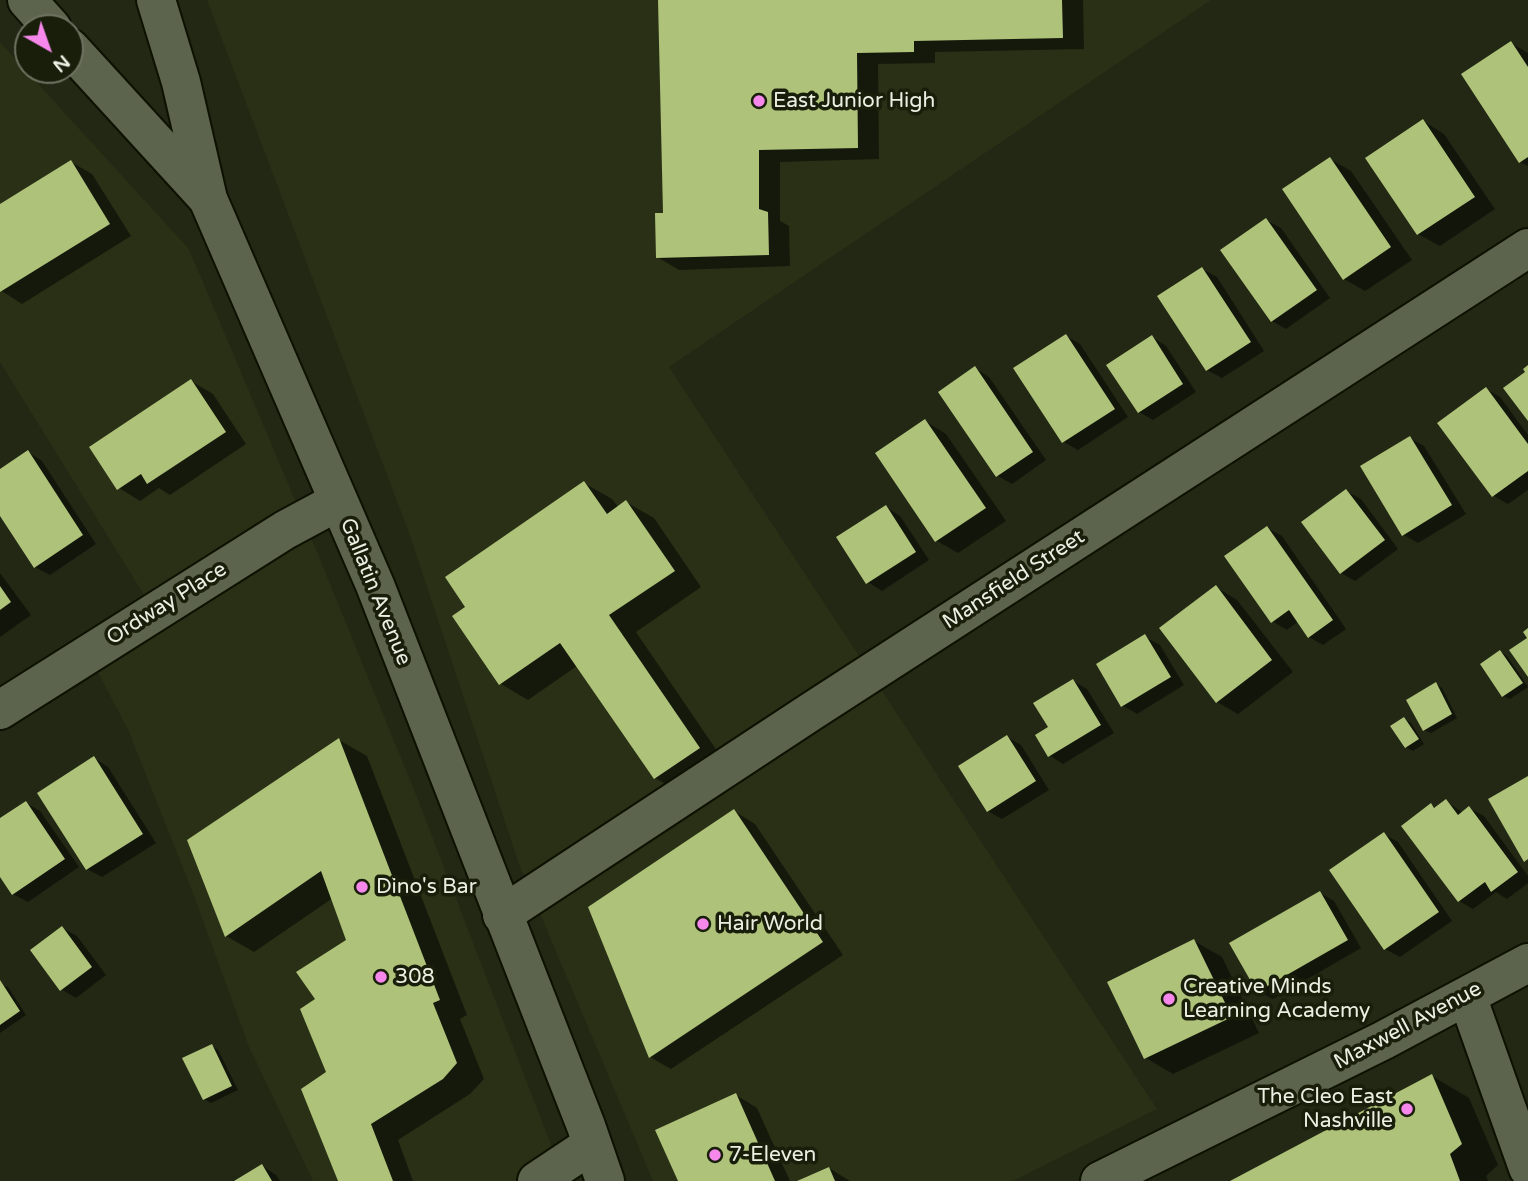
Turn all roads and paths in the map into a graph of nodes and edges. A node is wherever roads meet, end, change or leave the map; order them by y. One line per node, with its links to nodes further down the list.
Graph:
1 (27, 0): 3 (street)
2 (156, 0): 5 (street, Gallatin Avenue)
3 (40, 14)
4 (84, 63): 5 (street)
5 (208, 199): 7 (street, Gallatin Avenue)
6 (1528, 248): 9 (street, Mansfield Street)
7 (337, 502): 8 (street, Ordway Place); 9 (street, Gallatin Avenue)
8 (0, 710)
9 (502, 915): 12 (street, Gallatin Avenue)
10 (1528, 963): 11 (street, Maxwell Avenue)
11 (1467, 996): 13 (street); 16 (street, Maxwell Avenue)
12 (591, 1145): 14 (street); 15 (street, Gallatin Avenue)
13 (1528, 1168)
14 (537, 1181)
15 (605, 1181)
16 (1100, 1181)

